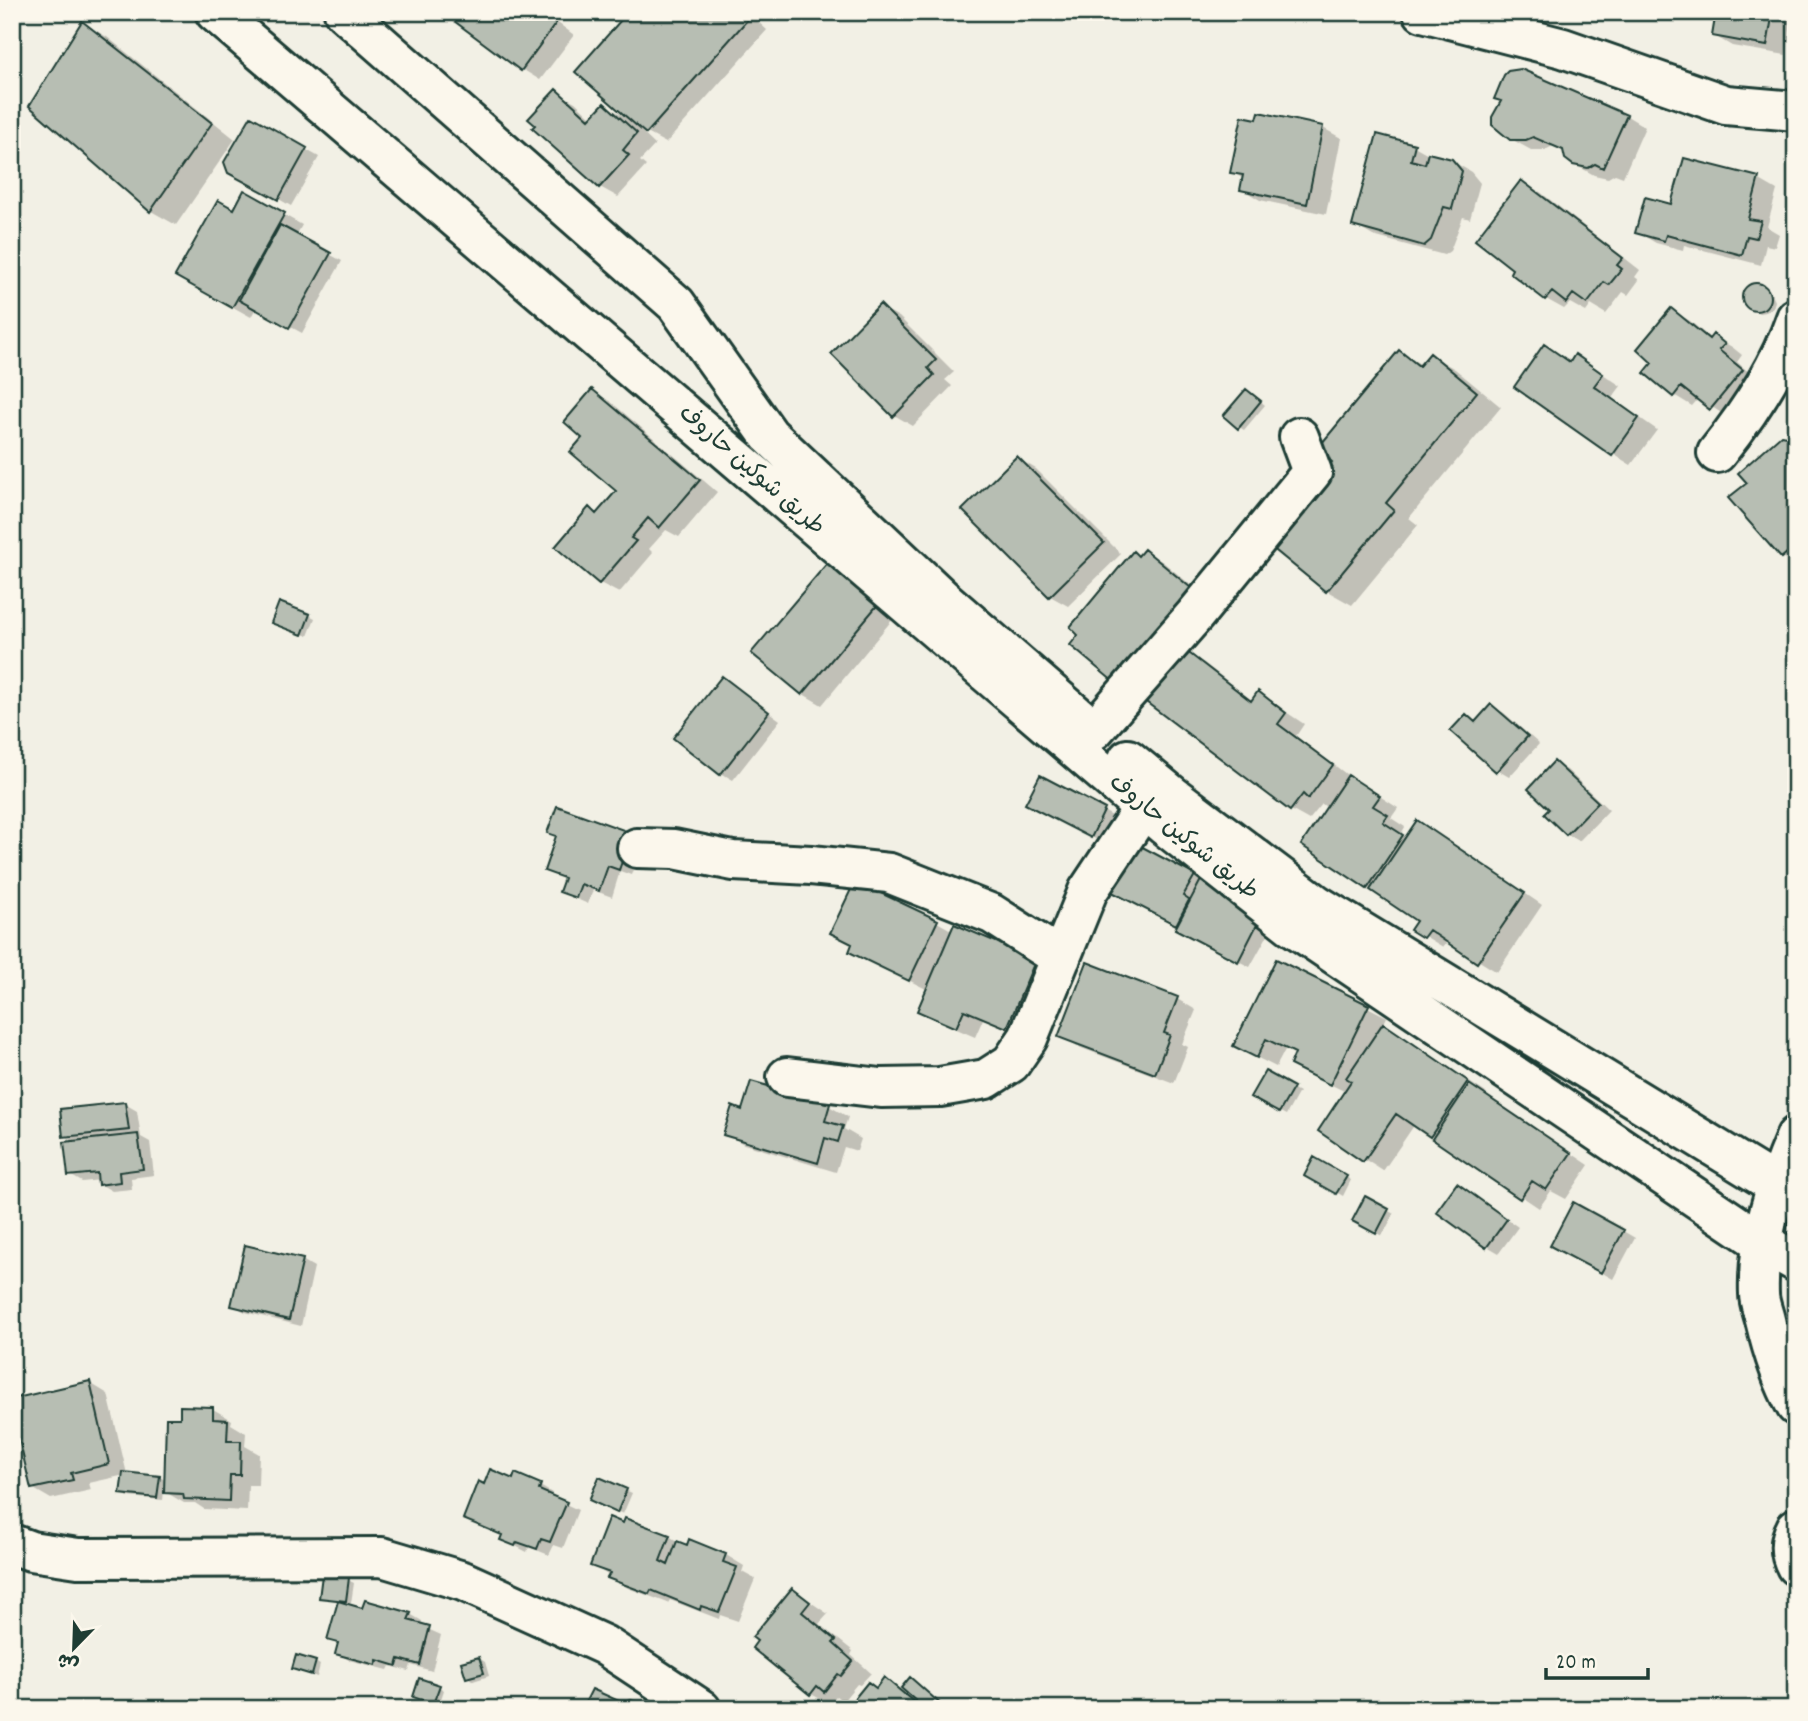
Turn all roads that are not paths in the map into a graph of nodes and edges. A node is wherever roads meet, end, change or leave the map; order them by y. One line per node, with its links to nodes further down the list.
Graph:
1 (215, 12): 9 (main road, طريق شوكين حاروف)
2 (344, 12): 8 (main road, طريق شوكين حاروف)
3 (1423, 12): 4 (main road)
4 (1796, 111)
5 (1796, 318): 7 (main road)
6 (1299, 437): 8 (main road)
7 (1717, 453)
8 (1094, 730): 11 (main road, طريق شوكين حاروف)
9 (1143, 807): 11 (main road, طريق شوكين حاروف); 12 (main road)
10 (637, 848): 12 (main road)
11 (1304, 914): 15 (main road); 16 (main road)
12 (1061, 958): 13 (main road)
13 (787, 1077)
14 (1796, 1136): 15 (main road)
15 (1786, 1191): 16 (main road)
16 (1763, 1243): 17 (main road); 18 (main road)
17 (1796, 1262)
18 (1796, 1406)
19 (1796, 1528): 21 (main road)
20 (12, 1544): 22 (main road)
21 (1796, 1566)
22 (701, 1709)

